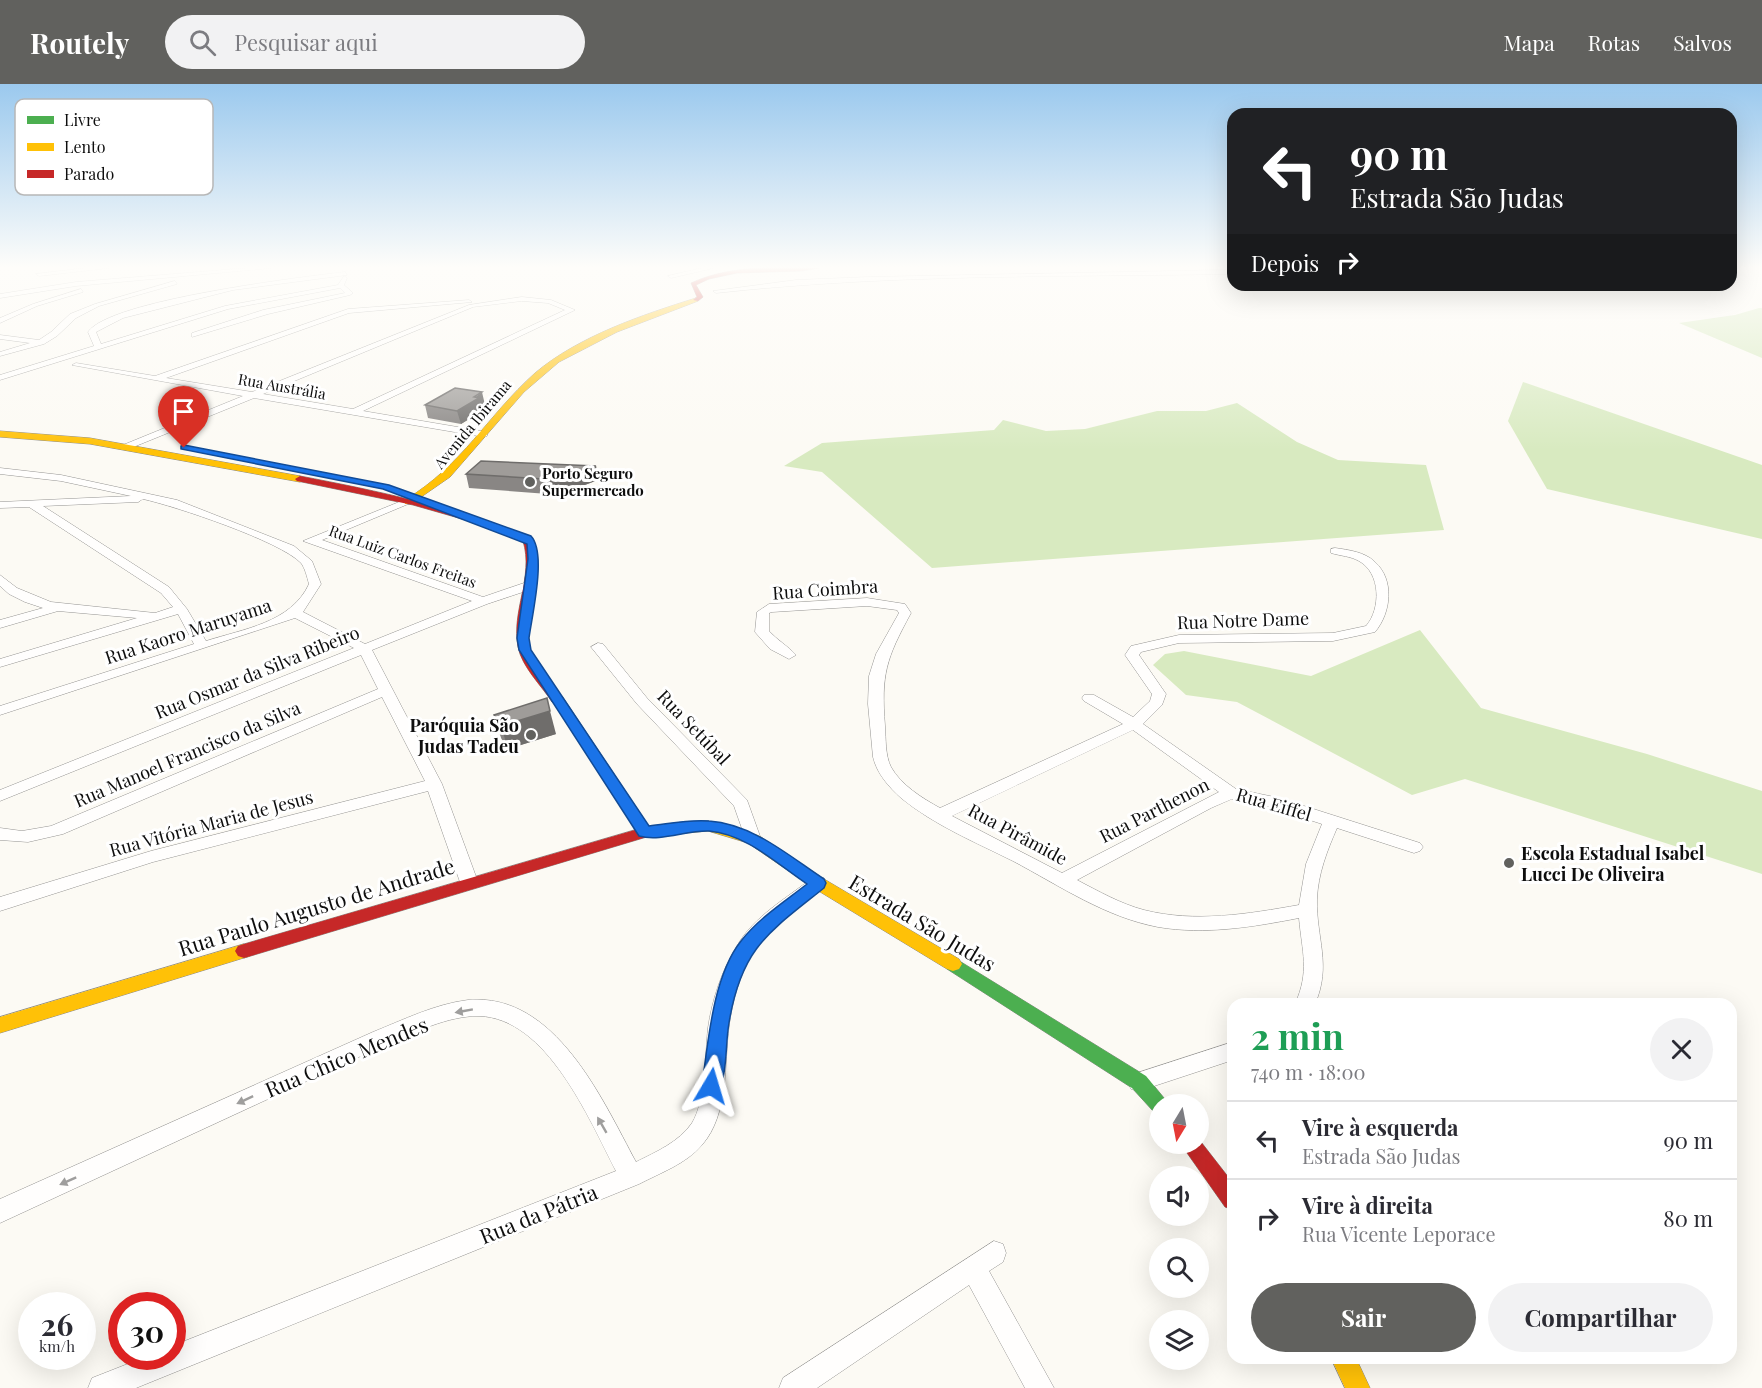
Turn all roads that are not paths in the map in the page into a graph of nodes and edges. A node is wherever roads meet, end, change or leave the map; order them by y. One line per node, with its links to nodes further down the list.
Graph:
1 (59, 329): 11 (street)
2 (94, 329): 12 (street)
3 (156, 329): 12 (street)
4 (214, 329): 9 (street)
5 (297, 329): 16 (street)
6 (414, 329): 17 (street)
7 (535, 329): 18 (street)
8 (620, 329): 21 (main road, Avenida Ibirama)
9 (195, 335)
10 (0, 337): 11 (street)
11 (41, 342): 13 (street)
12 (98, 346): 15 (street)
13 (0, 354)
14 (76, 365): 16 (street, Rua Austrália)
15 (0, 378)
16 (155, 379): 17 (street, Rua Austrália)
17 (251, 394): 18 (street, Rua Austrália); 22 (street)
18 (354, 412): 21 (street, Rua Austrália)
19 (0, 426): 22 (main road)
20 (0, 434): 23 (main road)
21 (484, 434): 26 (main road, Avenida Ibirama)
22 (144, 440): 23 (street); 26 (main road)
23 (126, 447): 26 (main road)
24 (0, 471): 25 (street, Rua Kaoro Maruyama)
25 (160, 498): 27 (street); 30 (street, Rua Kaoro Maruyama)
26 (413, 500): 29 (street); 33 (main road)
27 (32, 504): 28 (street); 36 (street)
28 (0, 505)
29 (312, 540): 30 (street); 34 (street, Rua Luiz Carlos Freitas)
30 (290, 548): 38 (street, Rua Kaoro Maruyama)
31 (1335, 551): 49 (street, Rua Notre Dame)
32 (0, 579): 35 (street)
33 (528, 586): 34 (street, Rua Osmar da Silva Ribeiro); 55 (main road)
34 (483, 601): 43 (street, Rua Osmar da Silva Ribeiro)
35 (59, 607): 39 (street); 40 (street)
36 (181, 609): 39 (street); 41 (street)
37 (905, 613): 44 (street, Rua Coimbra); 53 (street, Rua Pirâmide)
38 (296, 614): 41 (street, Rua Kaoro Maruyama); 43 (street)
39 (158, 615): 45 (street)
40 (0, 624)
41 (202, 646): 48 (street, Rua Kaoro Maruyama)
42 (598, 647): 57 (street, Rua Setúbal)
43 (365, 650): 46 (street); 52 (street, Rua Osmar da Silva Ribeiro)
44 (789, 655)
45 (0, 663)
46 (387, 690): 50 (street); 56 (street, Rua Manoel Francisco da Silva)
47 (1089, 698): 49 (street, Rua Eiffel)
48 (0, 711)
49 (1134, 724): 51 (street, Rua Eiffel); 53 (street, Rua Notre Dame)
50 (434, 784): 60 (street); 62 (street, Rua Vitória Maria de Jesus)
51 (1231, 793): 54 (street, Rua Eiffel); 59 (street, Rua Parthenon)
52 (0, 796)
53 (940, 815): 59 (street, Rua Pirâmide)
54 (1332, 821): 58 (street); 63 (street, Rua Eiffel)
55 (645, 832): 57 (main road, Estrada São Judas); 60 (main road, Rua Paulo Augusto de Andrade)
56 (0, 834)
57 (753, 839): 61 (main road, Estrada São Judas)
58 (1414, 848)
59 (1064, 880): 63 (street, Rua Pirâmide)
60 (469, 882): 65 (main road, Rua Paulo Augusto de Andrade)
61 (818, 883): 67 (main road, Estrada São Judas); 70 (street, Rua da Pátria)
62 (0, 904)
63 (1308, 910): 64 (street, Rua Eiffel)
64 (1307, 998)
65 (0, 1025)
66 (1227, 1053): 67 (street)
67 (1139, 1082): 68 (main road, Estrada São Judas)
68 (1150, 1094)
69 (1198, 1154): 71 (main road)
70 (631, 1176): 72 (street, Rua Chico Mendes, one-way to 72); 74 (street, Rua da Pátria)
71 (1227, 1192)
72 (0, 1211)
73 (1346, 1364): 77 (main road)
74 (102, 1388)
75 (792, 1388): 76 (street)
76 (1040, 1388)
77 (1359, 1388)

